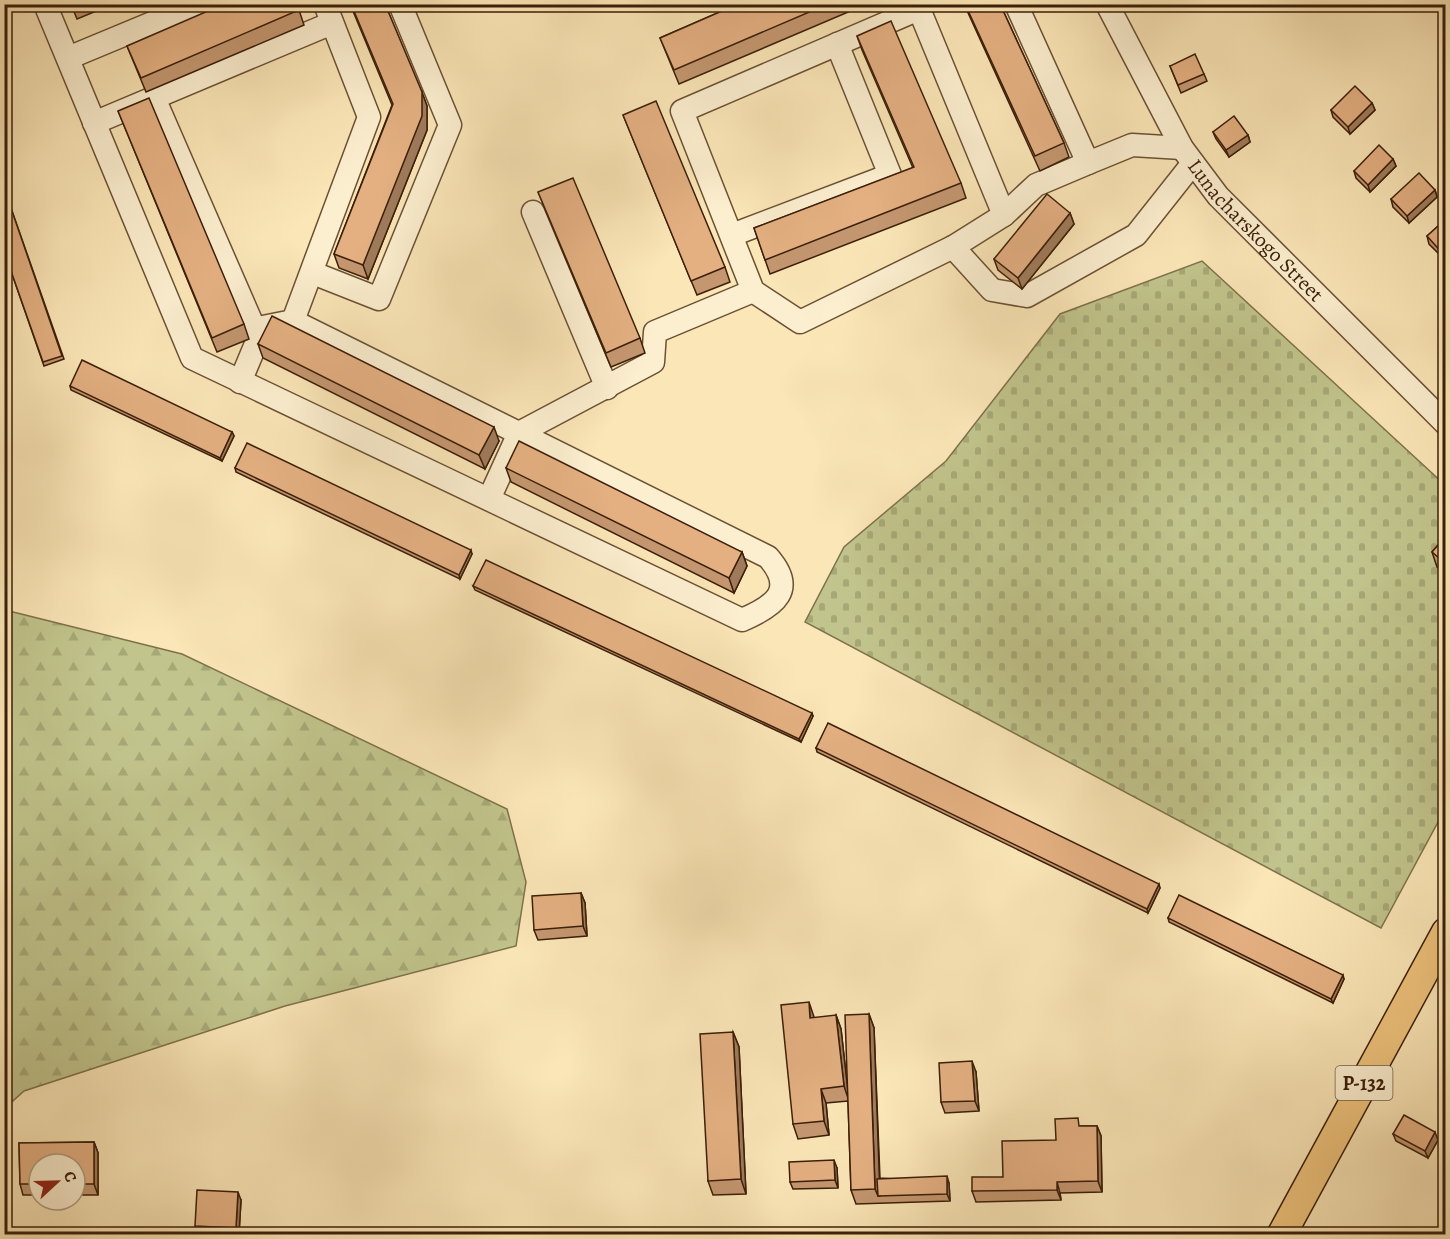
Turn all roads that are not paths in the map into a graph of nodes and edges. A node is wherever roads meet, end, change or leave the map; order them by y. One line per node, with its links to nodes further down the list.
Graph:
1 (45, 4): 9 (street)
2 (198, 4): 9 (street)
3 (400, 4): 18 (street)
4 (1016, 4): 13 (street)
5 (1107, 4): 12 (street, Lunacharskogo Street)
6 (918, 7): 8 (street); 15 (street)
7 (328, 14): 10 (street); 18 (street)
8 (837, 44): 16 (street); 16 (street)
9 (68, 58): 11 (street)
10 (154, 98): 11 (street); 21 (street)
11 (94, 123): 22 (street)
12 (1188, 156): 13 (street); 17 (street); 24 (street, Lunacharskogo Street)
13 (1088, 162): 15 (street)
14 (533, 212): 23 (street)
15 (1004, 215): 17 (street)
16 (732, 236): 19 (street)
17 (953, 247): 19 (street)
18 (313, 273): 20 (street)
19 (753, 291): 23 (street)
20 (293, 321): 21 (street); 25 (street)
21 (258, 337): 22 (street)
22 (240, 382): 26 (street)
23 (607, 388): 25 (street)
24 (1443, 417)
25 (519, 434): 26 (street); 26 (street)
26 (489, 499)
27 (1446, 932): 28 (main road, Р-132)
28 (1282, 1234)

